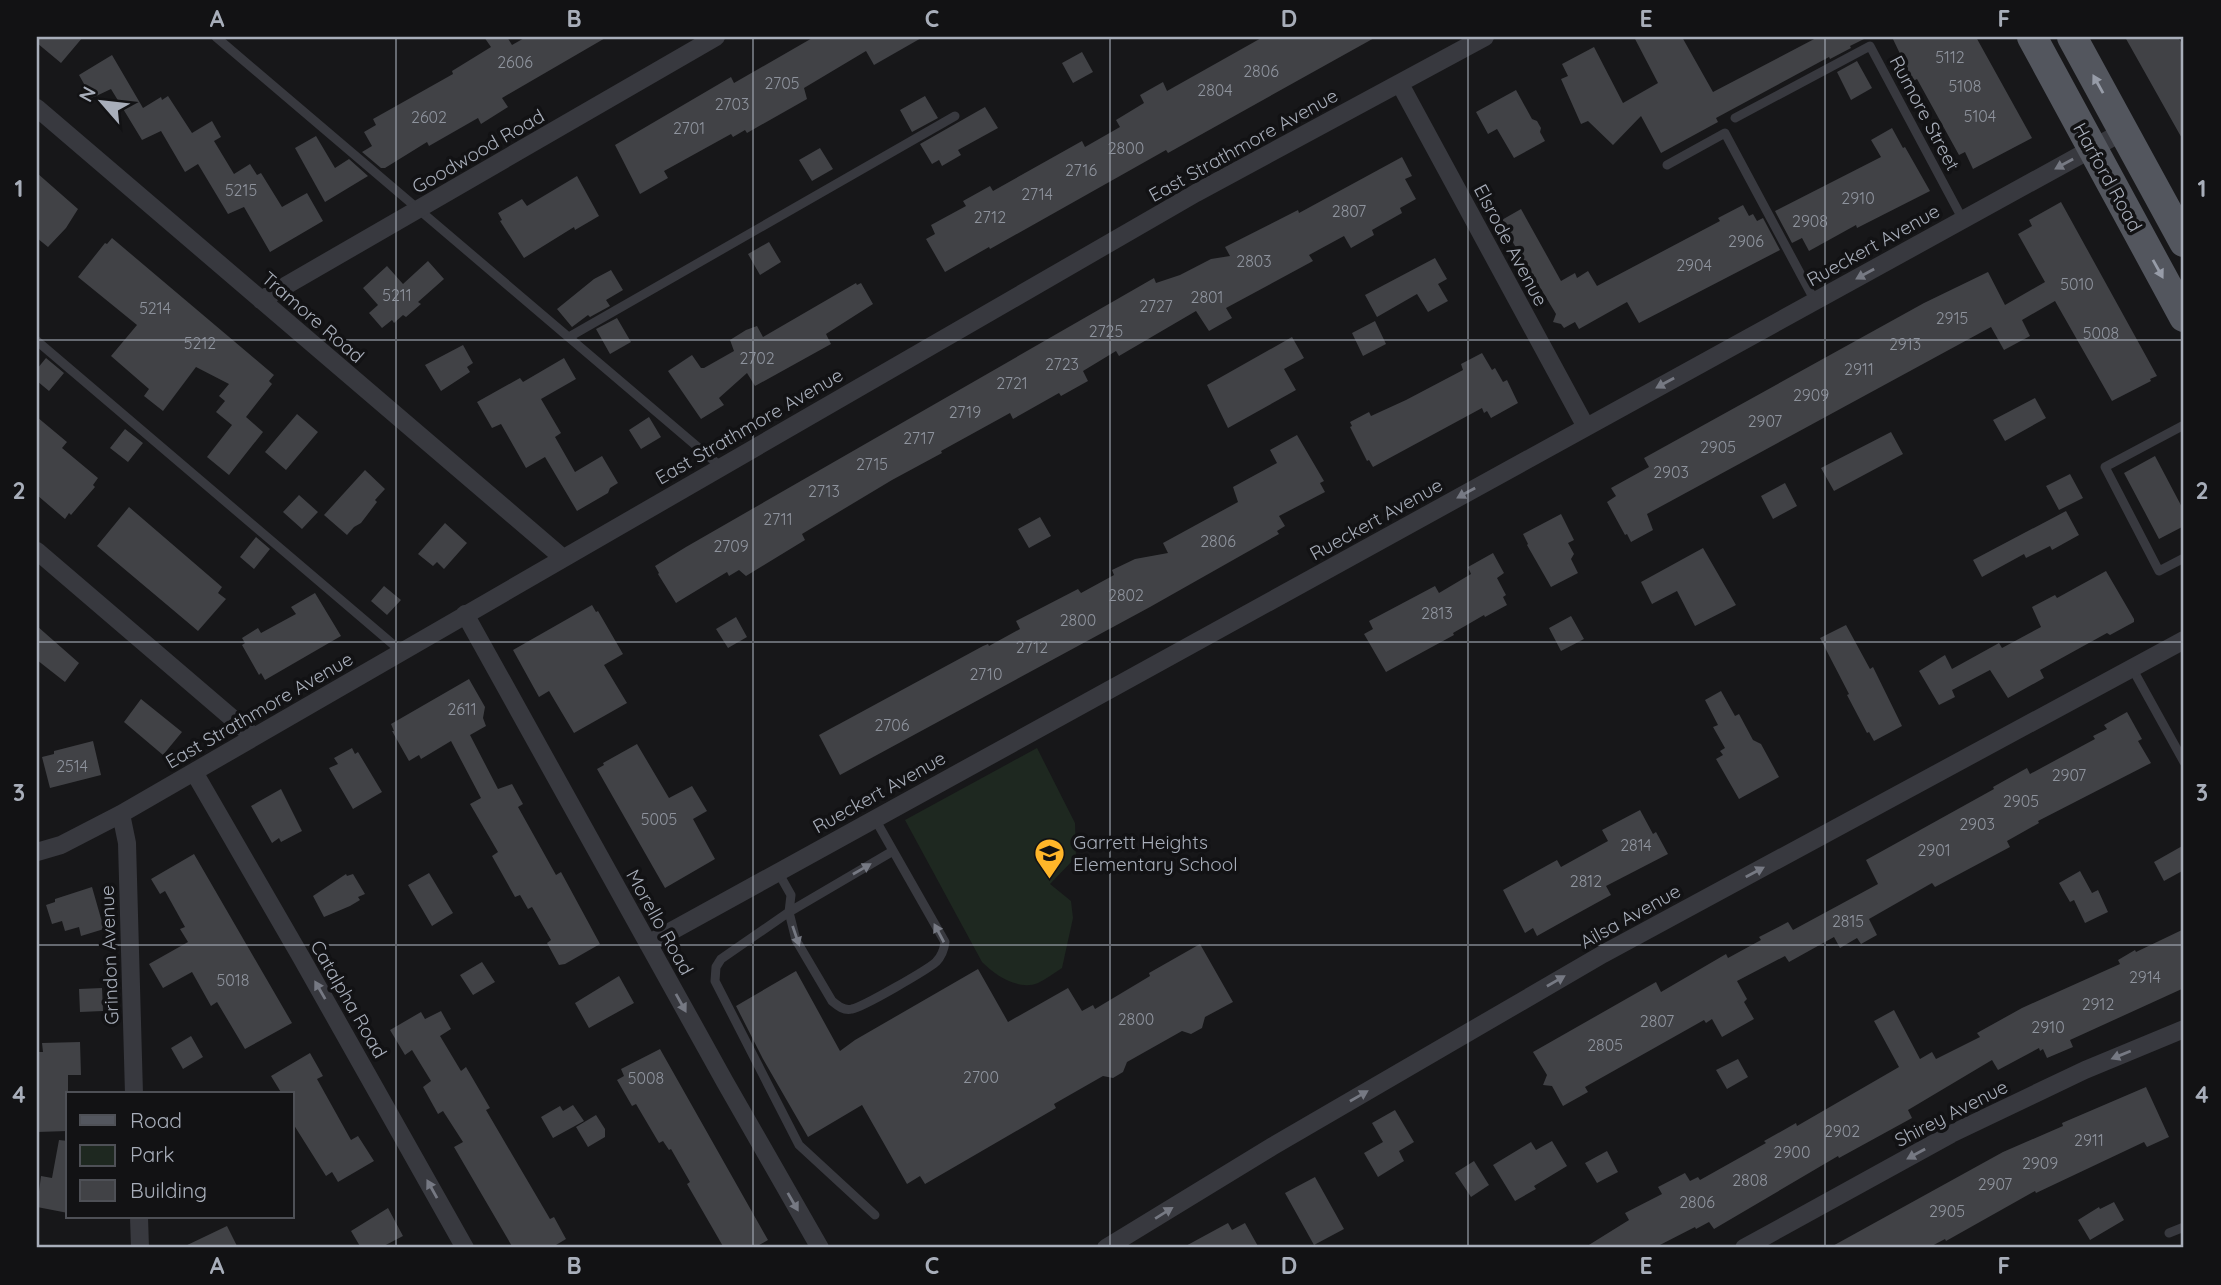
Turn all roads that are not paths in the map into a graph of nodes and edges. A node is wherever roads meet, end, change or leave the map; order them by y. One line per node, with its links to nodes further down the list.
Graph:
1 (216, 37): 15 (lane)
2 (716, 37): 15 (street, Goodwood Road)
3 (1485, 37): 7 (street, East Strathmore Avenue)
4 (2032, 37): 12 (main road, Harford Road)
5 (1867, 41): 10 (lane, Rumore Street); 16 (lane, Rumore Street)
6 (2077, 41): 11 (main road, Harford Road, one-way to 6)
7 (1400, 84): 24 (street, Elsrode Avenue); 25 (street, East Strathmore Avenue)
8 (37, 108): 18 (street, Tramore Road)
9 (955, 116): 21 (lane)
10 (1735, 118)
11 (2124, 131): 12 (street, Rueckert Avenue); 14 (main road, Harford Road)
12 (2092, 148): 16 (street, Rueckert Avenue, one-way to 16); 20 (main road, Harford Road, one-way to 20)
13 (1667, 165): 19 (lane)
14 (2176, 205): 17 (main road, Harford Road)
15 (418, 210): 18 (street, Goodwood Road); 21 (lane)
16 (1963, 220): 19 (street, Rueckert Avenue, one-way to 19)
17 (2184, 242)
18 (261, 300): 27 (street, Tramore Road)
19 (1815, 301): 24 (street, Rueckert Avenue, one-way to 24)
20 (2184, 317)
21 (569, 337): 25 (lane)
22 (37, 341): 31 (lane)
23 (2184, 425): 28 (lane)
24 (1586, 427): 37 (street, Rueckert Avenue, one-way to 37)
25 (720, 467): 27 (street, East Strathmore Avenue)
26 (37, 551): 33 (street)
27 (563, 558): 29 (street, East Strathmore Avenue)
28 (2184, 558)
29 (465, 614): 31 (street, East Strathmore Avenue); 42 (street, Morello Road)
30 (2184, 640): 32 (street, Ailsa Avenue)
31 (402, 652): 33 (street, East Strathmore Avenue)
32 (2132, 668): 34 (lane); 52 (street, Ailsa Avenue, one-way to 32)
33 (254, 737): 35 (street, East Strathmore Avenue)
34 (2184, 762)
35 (194, 772): 36 (street, East Strathmore Avenue); 50 (street, Catalpha Road, one-way to 35)
36 (121, 814): 39 (street, East Strathmore Avenue); 44 (street, Grindon Avenue)
37 (875, 819): 38 (lane); 40 (street, Rueckert Avenue)
38 (893, 851): 41 (lane, one-way to 38); 41 (lane, one-way to 38)
39 (37, 852)
40 (778, 872): 41 (lane); 42 (street, Rueckert Avenue)
41 (789, 912): 45 (lane)
42 (648, 944): 51 (street, Morello Road, one-way to 51)
43 (2184, 1029): 53 (street, Shirey Avenue, one-way to 53)
44 (134, 1092)
45 (875, 1215)
46 (139, 1218): 49 (street)
47 (2184, 1227): 48 (lane)
48 (2169, 1233)
49 (140, 1248)
50 (465, 1248)
51 (820, 1248)
52 (1106, 1248)
53 (1744, 1248)

